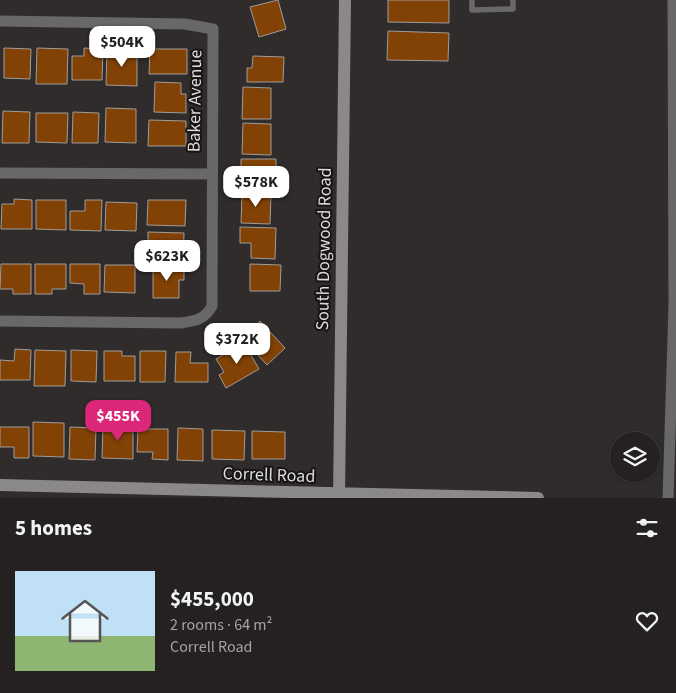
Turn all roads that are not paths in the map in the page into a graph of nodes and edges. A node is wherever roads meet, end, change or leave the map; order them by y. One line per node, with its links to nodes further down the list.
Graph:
1 (345, 0): 12 (street, South Dogwood Road)
2 (472, 0): 3 (lane)
3 (513, 0)
4 (674, 3): 6 (street)
5 (0, 21): 8 (street, Baker Avenue)
6 (675, 155): 9 (street)
7 (0, 173): 8 (street)
8 (212, 174): 10 (street, Baker Avenue)
9 (675, 305): 14 (street)
10 (0, 322)
11 (0, 485): 12 (street, Correll Road)
12 (338, 496): 13 (street, Correll Road)
13 (538, 498)
14 (668, 498)

